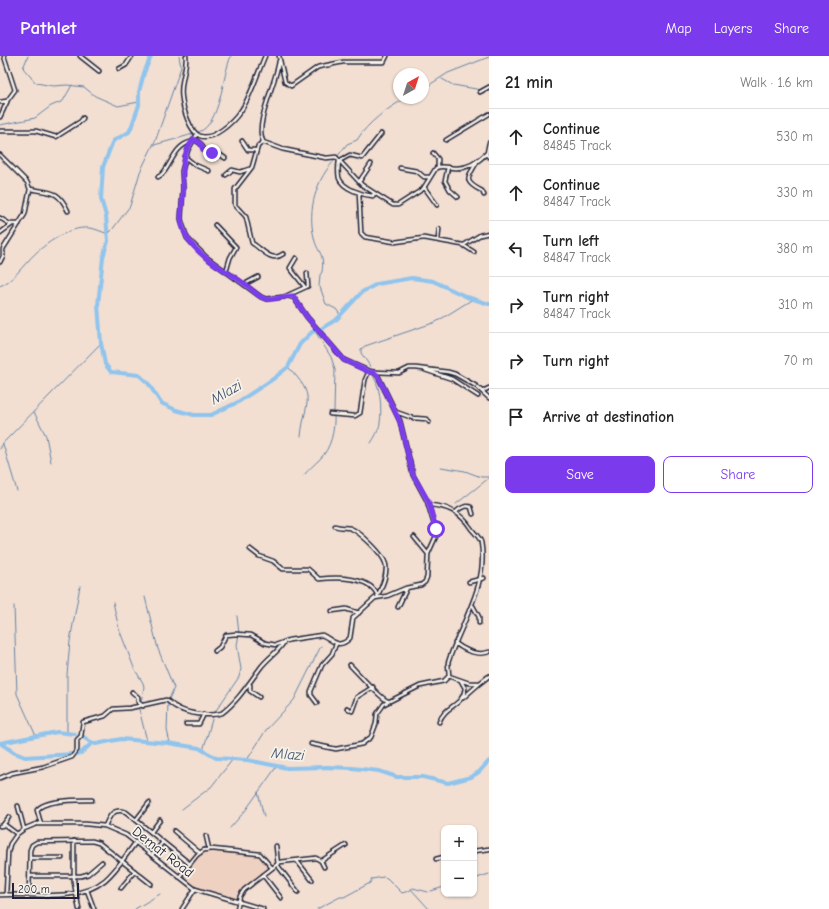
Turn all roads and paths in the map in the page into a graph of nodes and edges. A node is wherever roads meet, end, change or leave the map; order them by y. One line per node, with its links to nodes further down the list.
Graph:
1 (4, 56): 12 (street)
2 (80, 56): 9 (street)
3 (132, 56): 8 (street)
4 (186, 56): 18 (street)
5 (265, 56): 18 (street)
6 (387, 56): 7 (street)
7 (279, 58): 24 (street)
8 (119, 69)
9 (99, 71)
10 (489, 87): 11 (street)
11 (480, 92)
12 (7, 101): 13 (street); 15 (street)
13 (1, 103)
14 (489, 114): 22 (street)
15 (0, 117)
16 (83, 118): 17 (street)
17 (0, 131)
18 (197, 134): 20 (street)
19 (381, 134): 33 (street)
20 (194, 139): 23 (street); 32 (street)
21 (242, 140): 26 (street)
22 (446, 140)
23 (192, 142): 30 (street); 42 (street)
24 (263, 142): 26 (street); 33 (street)
25 (489, 143): 28 (street)
26 (256, 152): 39 (street)
27 (433, 153): 36 (street)
28 (487, 154): 31 (street); 34 (street)
29 (0, 155): 46 (street)
30 (186, 157): 40 (street); 66 (street)
31 (489, 157)
32 (224, 158)
33 (339, 161): 44 (street); 47 (street)
34 (478, 161): 38 (street); 49 (street)
35 (371, 164): 44 (street)
36 (438, 167): 38 (street); 43 (street)
37 (400, 168): 43 (street)
38 (448, 168): 50 (street)
39 (250, 169): 41 (street); 63 (street)
40 (209, 171)
41 (226, 174)
42 (158, 177)
43 (430, 177): 45 (street)
44 (359, 182): 48 (street)
45 (424, 187): 48 (street); 51 (street)
46 (30, 189): 52 (street); 54 (street)
47 (359, 193): 48 (street); 60 (street)
48 (374, 193)
49 (484, 195)
50 (458, 197)
51 (437, 205)
52 (68, 211)
53 (0, 218): 55 (street)
54 (19, 224): 55 (street); 65 (street)
55 (11, 225): 58 (street)
56 (215, 225): 66 (street)
57 (439, 229): 60 (street)
58 (0, 233)
59 (489, 233): 61 (street)
60 (438, 240): 61 (street)
61 (464, 246): 62 (street)
62 (474, 252)
63 (283, 254)
64 (296, 258): 70 (street)
65 (0, 262)
66 (226, 272): 69 (street)
67 (307, 274): 70 (street)
68 (258, 277): 69 (street)
69 (245, 284): 71 (street)
70 (305, 287): 71 (street)
71 (288, 296): 73 (street)
72 (423, 369): 74 (street); 76 (street); 77 (street)
73 (369, 372): 74 (street); 80 (street)
74 (374, 372): 79 (street)
75 (489, 388): 76 (street)
76 (483, 391): 78 (street)
77 (478, 396)
78 (489, 398)
79 (396, 411): 81 (street); 82 (street)
80 (330, 414)
81 (429, 422)
82 (429, 505): 83 (street); 88 (street)
83 (456, 512): 84 (street); 89 (street)
84 (473, 514)
85 (335, 526): 92 (street)
86 (414, 537): 88 (street)
87 (250, 549): 92 (street)
88 (428, 554): 91 (street)
89 (485, 578): 90 (street); 93 (street)
90 (469, 582)
91 (407, 588): 92 (street); 94 (street)
92 (378, 596): 96 (street)
93 (473, 606): 97 (street); 99 (street)
94 (398, 607)
95 (332, 611): 96 (street)
96 (359, 612): 100 (street)
97 (479, 623)
98 (284, 642): 100 (street); 101 (street); 108 (street)
99 (455, 643): 102 (street); 104 (street)
100 (336, 644): 114 (street)
101 (215, 651)
102 (489, 652)
103 (350, 665): 109 (street)
104 (449, 676): 106 (street); 113 (street)
105 (489, 676): 107 (street)
106 (461, 681): 107 (street); 112 (street)
107 (480, 683): 112 (street)
108 (250, 684): 111 (street); 117 (street)
109 (373, 687): 113 (street); 116 (street)
110 (132, 692): 115 (street)
111 (259, 697)
112 (462, 698): 118 (street)
113 (388, 701): 120 (street)
114 (317, 703)
115 (143, 706): 117 (street); 121 (street)
116 (347, 708)
117 (204, 714): 119 (street)
118 (439, 722)
119 (186, 724)
120 (311, 744)
121 (0, 778)
122 (92, 800): 128 (street)
123 (149, 803): 126 (street)
124 (18, 806): 131 (street)
125 (9, 818): 129 (street)
126 (136, 820): 130 (street); 133 (street)
127 (160, 820): 133 (street)
128 (40, 824): 130 (street, Demat Road); 131 (street, Demat Road)
129 (2, 825): 134 (street)
130 (105, 826): 137 (street, Demat Road)
131 (24, 829): 134 (street, Demat Road)
132 (174, 831): 144 (street)
133 (151, 832): 138 (street)
134 (17, 834): 170 (street, Demat Road)
135 (206, 836): 141 (street)
136 (74, 842): 146 (street); 150 (street); 161 (street)
137 (136, 842): 145 (street, Demat Road); 150 (street)
138 (163, 842): 145 (street); 154 (street)
139 (346, 845): 152 (street)
140 (276, 846): 155 (street)
141 (209, 849): 144 (street); 156 (street)
142 (489, 849): 143 (street)
143 (477, 851)
144 (200, 853): 154 (street)
145 (152, 855): 162 (street, Demat Road)
146 (30, 858): 147 (street); 160 (street)
147 (62, 858)
148 (441, 858): 149 (street)
149 (436, 859)
150 (122, 860): 158 (street); 167 (street)
151 (297, 861): 152 (street); 155 (street); 163 (street)
152 (321, 861): 157 (street)
153 (102, 862): 161 (street)
154 (190, 864): 162 (street)
155 (277, 864): 156 (street); 168 (street)
156 (272, 868): 159 (street)
157 (324, 868)
158 (135, 871): 164 (street); 165 (street)
159 (263, 875): 173 (street); 174 (street)
160 (30, 876): 161 (street); 171 (street)
161 (74, 876): 169 (street)
162 (179, 877): 166 (street, Demat Road)
163 (312, 880)
164 (151, 884)
165 (121, 888)
166 (195, 889): 174 (street, Demat Road); 175 (street)
167 (87, 890): 169 (street); 177 (street)
168 (298, 892)
169 (76, 893): 171 (street); 176 (street)
170 (6, 894): 171 (street); 172 (street)
171 (30, 894)
172 (0, 895)
173 (281, 898)
174 (238, 902): 178 (street); 179 (street, Demat Road)
175 (184, 908)
176 (79, 909)
177 (94, 909)
178 (237, 909)
179 (261, 909)

